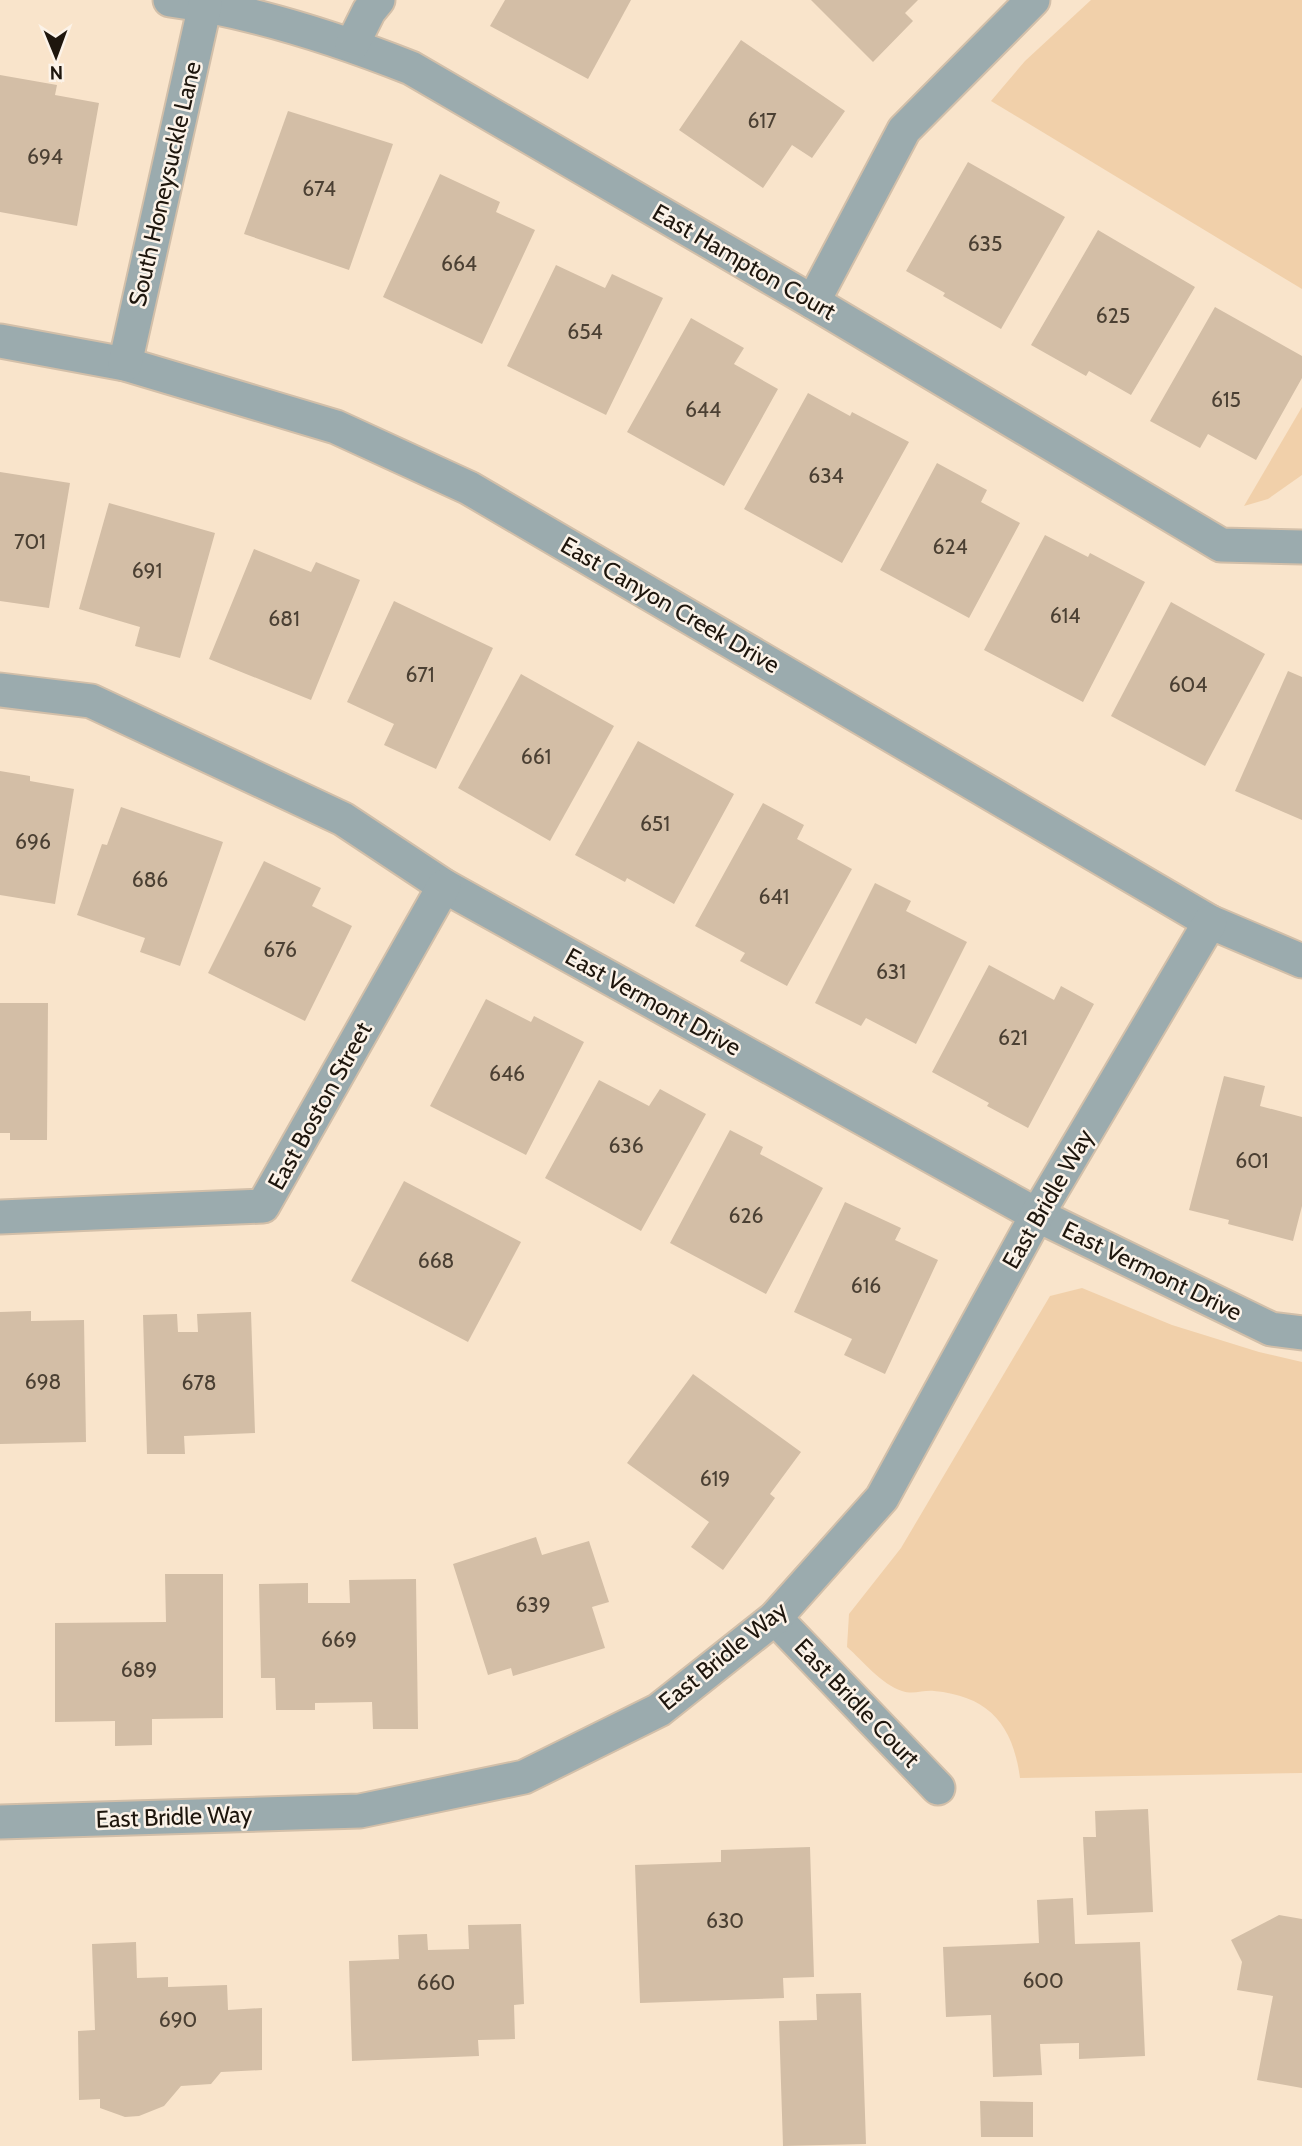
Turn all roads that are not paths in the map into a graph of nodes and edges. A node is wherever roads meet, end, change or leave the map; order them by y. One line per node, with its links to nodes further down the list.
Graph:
1 (170, 0): 4 (street, East Hampton Court)
2 (378, 0): 5 (street)
3 (1033, 0): 6 (street)
4 (205, 5): 5 (street, East Hampton Court); 8 (street, South Honeysuckle Lane)
5 (352, 45): 6 (street, East Hampton Court)
6 (813, 302): 9 (street, East Hampton Court)
7 (0, 341): 8 (street, East Canyon Creek Drive)
8 (125, 364): 12 (street, East Canyon Creek Drive)
9 (1302, 547)
10 (0, 690): 11 (street, East Vermont Drive)
11 (444, 886): 14 (street, East Vermont Drive); 15 (street, East Boston Street)
12 (1210, 922): 13 (street, East Canyon Creek Drive); 14 (street, East Bridle Way)
13 (1302, 961)
14 (1037, 1215): 16 (street, East Vermont Drive); 17 (street, East Bridle Way)
15 (0, 1217)
16 (1302, 1333)
17 (775, 1618): 18 (street, East Bridle Court); 19 (street, East Bridle Way)
18 (938, 1788)
19 (0, 1822)

